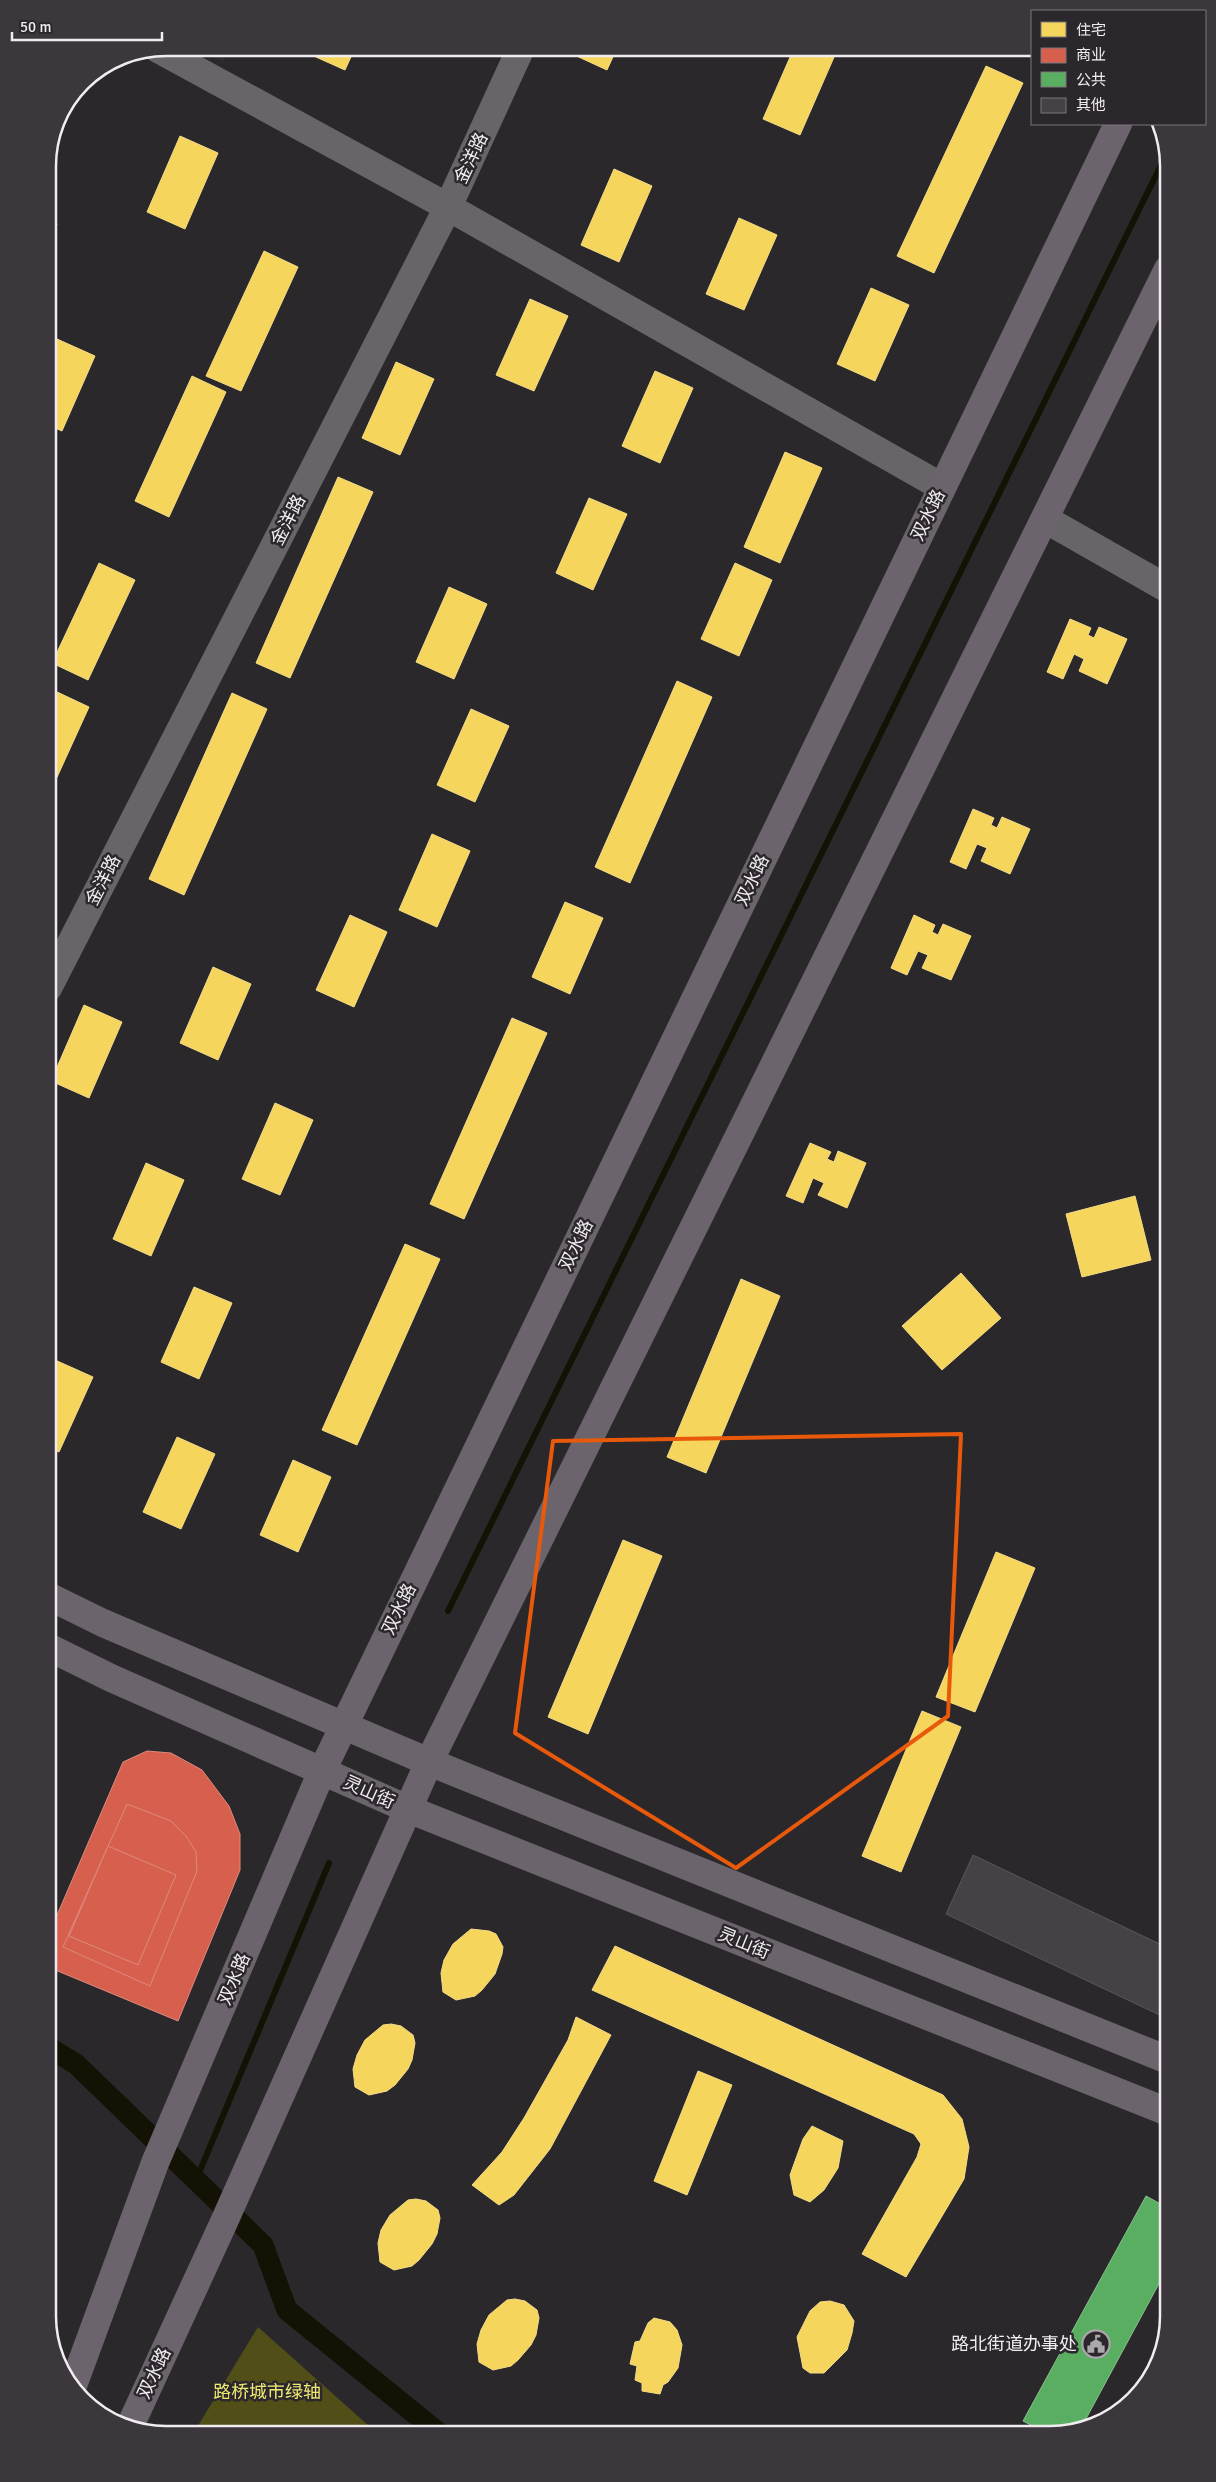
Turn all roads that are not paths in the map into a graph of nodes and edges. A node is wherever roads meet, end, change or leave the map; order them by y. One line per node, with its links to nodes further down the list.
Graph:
1 (171, 56): 4 (street)
2 (517, 56): 4 (street, 金洋路)
3 (1118, 125): 6 (main road, 双水路)
4 (448, 207): 6 (street); 9 (street, 金洋路)
5 (1160, 285): 7 (main road, 双水路)
6 (942, 486): 12 (main road, 双水路)
7 (1045, 519): 8 (street); 13 (main road, 双水路)
8 (1160, 584)
9 (56, 972)
10 (56, 1600): 12 (main road)
11 (56, 1651): 14 (main road, 灵山街)
12 (344, 1725): 13 (main road); 14 (main road, 双水路)
13 (429, 1762): 15 (main road, 双水路); 16 (main road)
14 (322, 1771): 15 (main road, 灵山街); 18 (main road, 双水路)
15 (408, 1809): 17 (main road, 灵山街); 19 (main road, 双水路)
16 (1160, 2057)
17 (1160, 2109)
18 (76, 2378)
19 (133, 2420)

